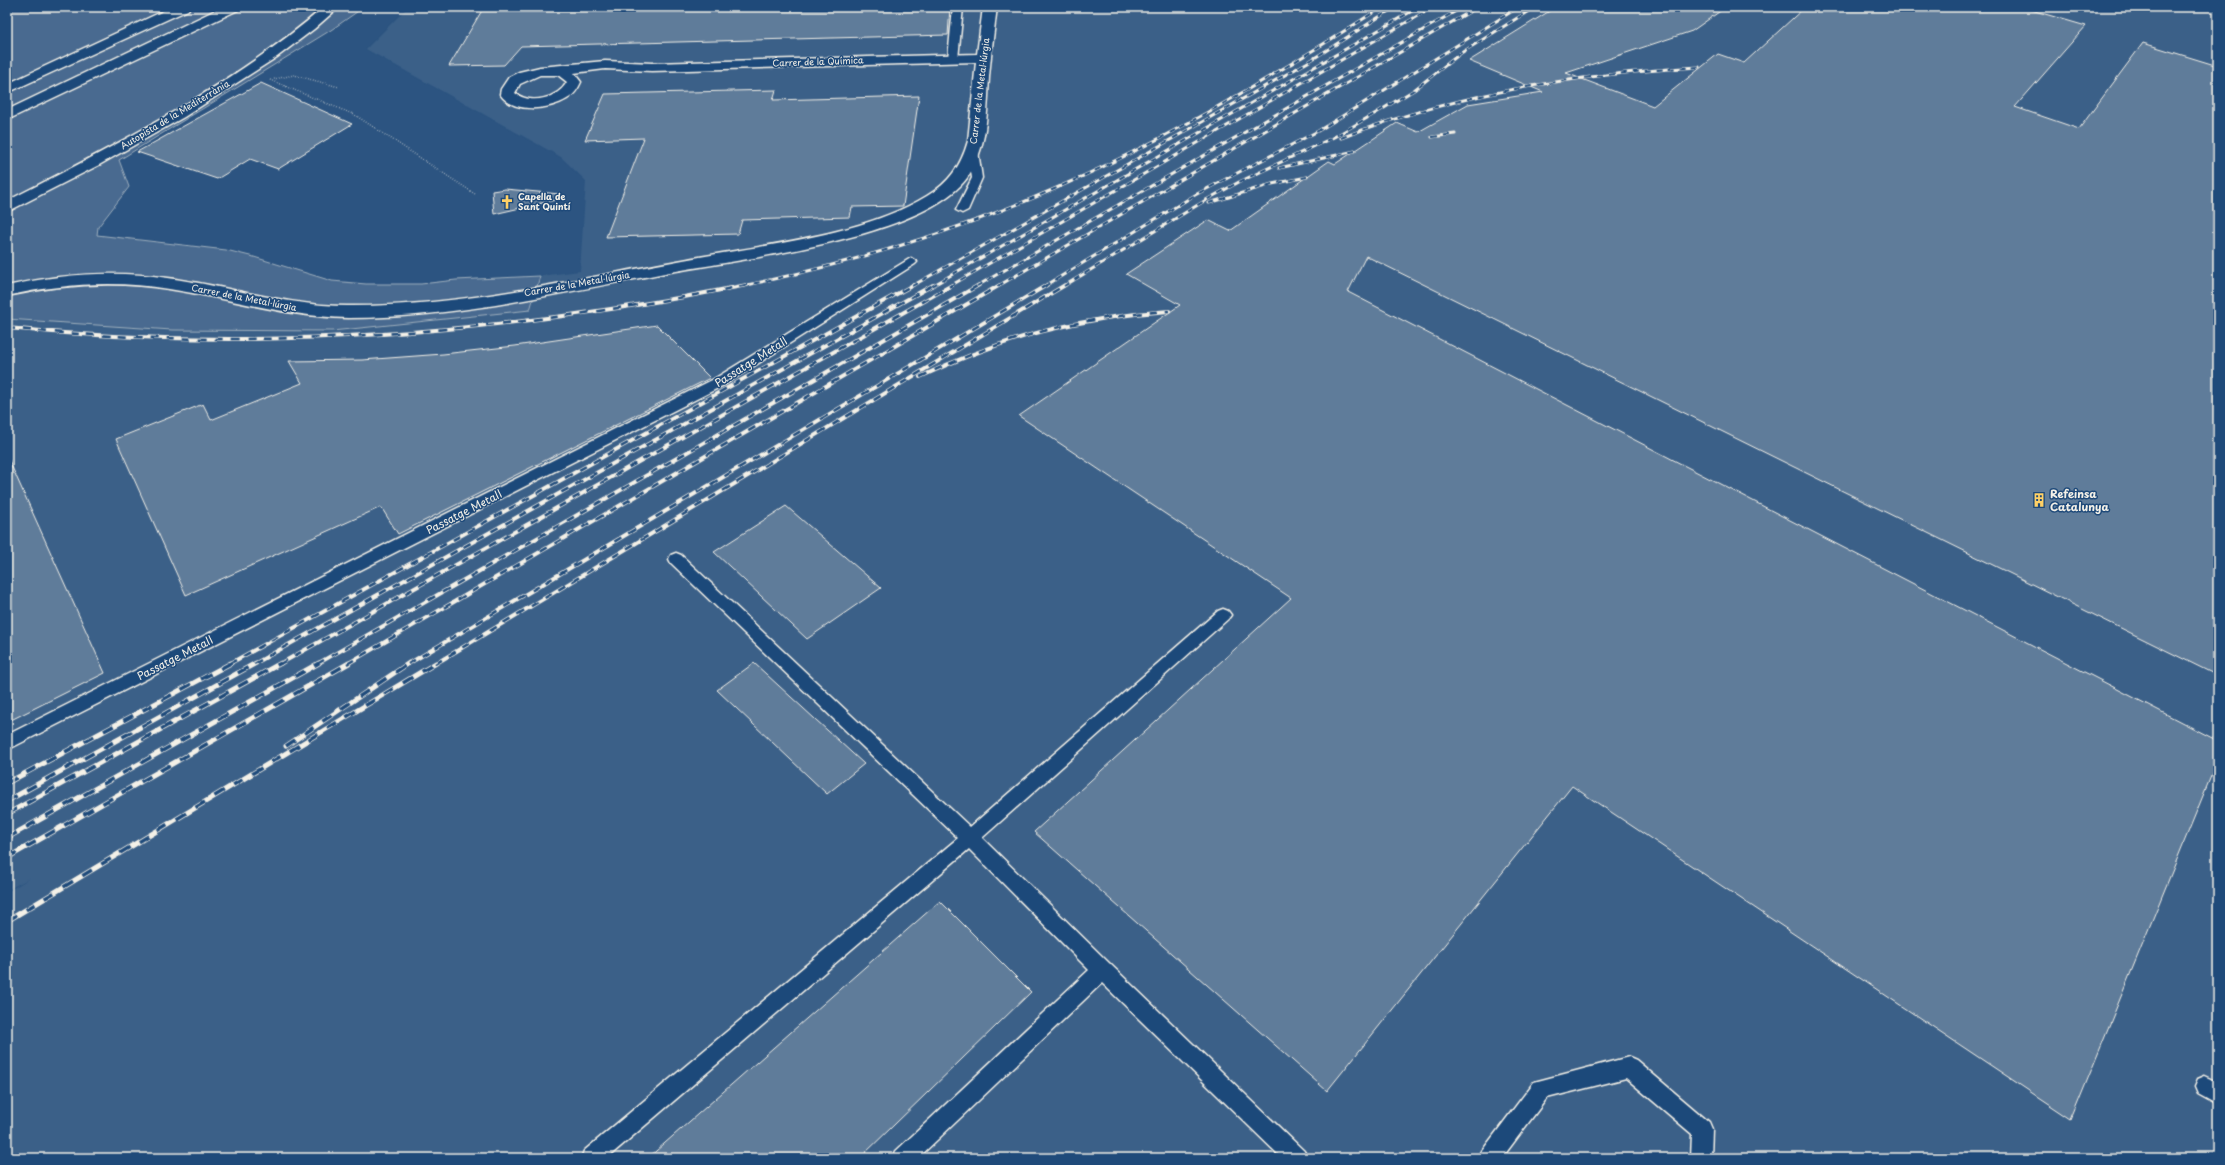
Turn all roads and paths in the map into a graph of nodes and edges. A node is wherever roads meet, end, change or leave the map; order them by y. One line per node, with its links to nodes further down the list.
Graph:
1 (183, 7): 13 (main road)
2 (233, 7): 15 (main road)
3 (332, 7): 18 (main road, Autopista de la Mediterrània)
4 (958, 7): 7 (lane)
5 (990, 7): 6 (main road, Carrer de la Metal·lúrgia)
6 (984, 58): 7 (main road, Carrer de la Química); 16 (main road, Carrer de la Metal·lúrgia)
7 (952, 59): 8 (main road, Carrer de la Química)
8 (652, 67): 9 (main road, Carrer de la Química); 14 (main road, Carrer de la Química)
9 (551, 70): 14 (main road); 14 (main road, Carrer de la Química)
10 (265, 77): 11 (path)
11 (270, 79): 12 (path); 17 (path)
12 (339, 87)
13 (7, 89)
14 (569, 92)
15 (7, 116)
16 (973, 151): 19 (lane); 21 (main road, Carrer de la Metal·lúrgia)
17 (475, 194)
18 (7, 207)
19 (962, 210)
20 (910, 262): 24 (lane, Passatge Metall)
21 (7, 291)
22 (676, 559): 25 (lane)
23 (1223, 615): 25 (lane)
24 (7, 743)
25 (970, 838): 26 (lane); 27 (lane)
26 (1102, 970): 28 (lane); 29 (lane)
27 (591, 1158)
28 (903, 1158)
29 (1297, 1158)
30 (1489, 1158): 31 (lane)
31 (1701, 1158)

